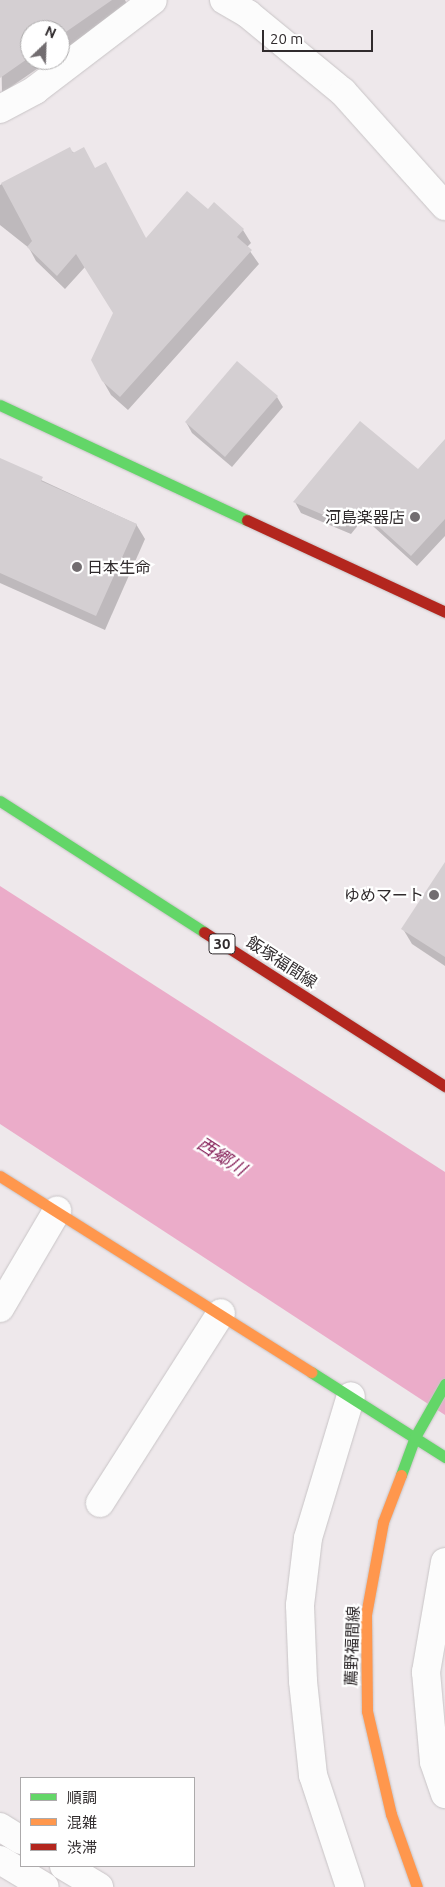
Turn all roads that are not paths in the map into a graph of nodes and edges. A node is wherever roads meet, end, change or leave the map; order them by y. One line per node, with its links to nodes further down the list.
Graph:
1 (153, 0): 3 (street)
2 (224, 0): 4 (street)
3 (0, 109)
4 (445, 206)
5 (0, 404): 6 (main road)
6 (445, 612)
7 (0, 801): 8 (main road, 飯塚福間線 / 30)
8 (445, 1086)
9 (0, 1176): 10 (main road)
10 (57, 1211): 11 (street); 12 (main road)
11 (0, 1308)
12 (220, 1313): 14 (main road); 17 (street)
13 (445, 1384): 15 (main road, 薦野福間線)
14 (351, 1396): 15 (main road); 26 (street)
15 (415, 1437): 16 (main road); 27 (main road, 薦野福間線)
16 (445, 1457)
17 (100, 1503)
18 (445, 1562): 19 (street)
19 (445, 1794)
20 (0, 1827): 21 (street)
21 (20, 1839)
22 (0, 1860): 24 (street)
23 (66, 1867): 25 (street)
24 (45, 1887)
25 (99, 1887)
26 (350, 1887)
27 (417, 1887)

